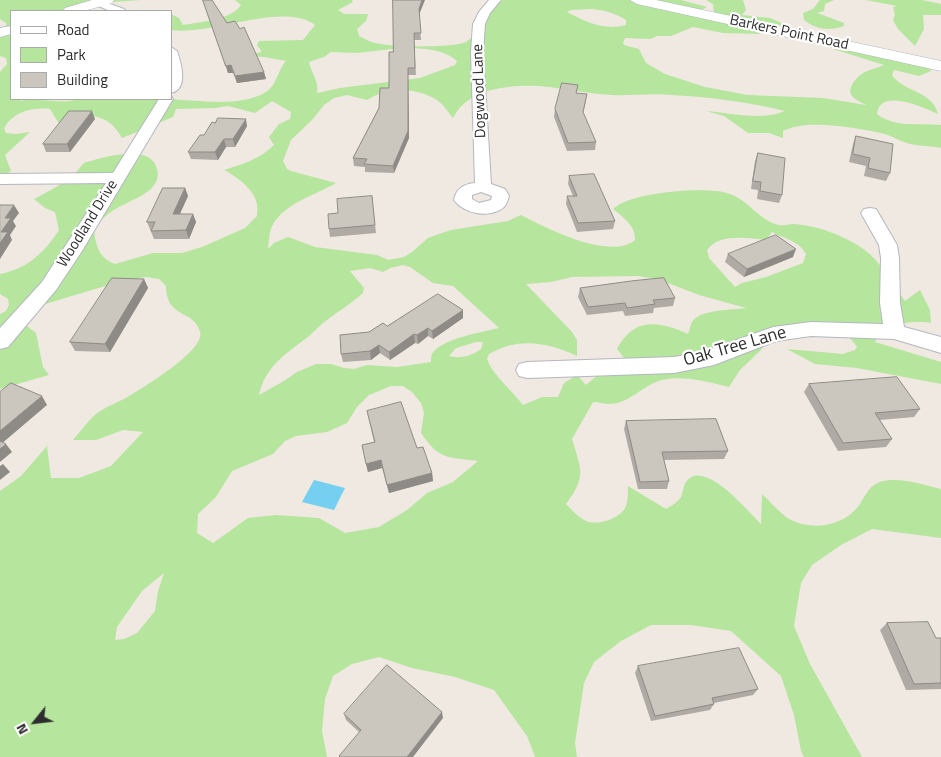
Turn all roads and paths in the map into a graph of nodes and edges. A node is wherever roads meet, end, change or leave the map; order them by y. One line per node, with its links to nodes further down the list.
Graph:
1 (496, 0): 12 (street, Dogwood Lane)
2 (637, 0): 7 (street, Barkers Point Road)
3 (103, 1): 4 (street); 5 (street)
4 (73, 10)
5 (118, 10)
6 (172, 54): 8 (street)
7 (941, 66)
8 (172, 86)
9 (165, 100): 10 (street, Woodland Drive)
10 (116, 178): 11 (street); 15 (street, Woodland Drive)
11 (0, 179)
12 (483, 187)
13 (870, 213): 14 (street)
14 (894, 332): 16 (street, Oak Tree Lane); 17 (street, Oak Tree Lane)
15 (0, 342)
16 (941, 345)
17 (527, 370)

